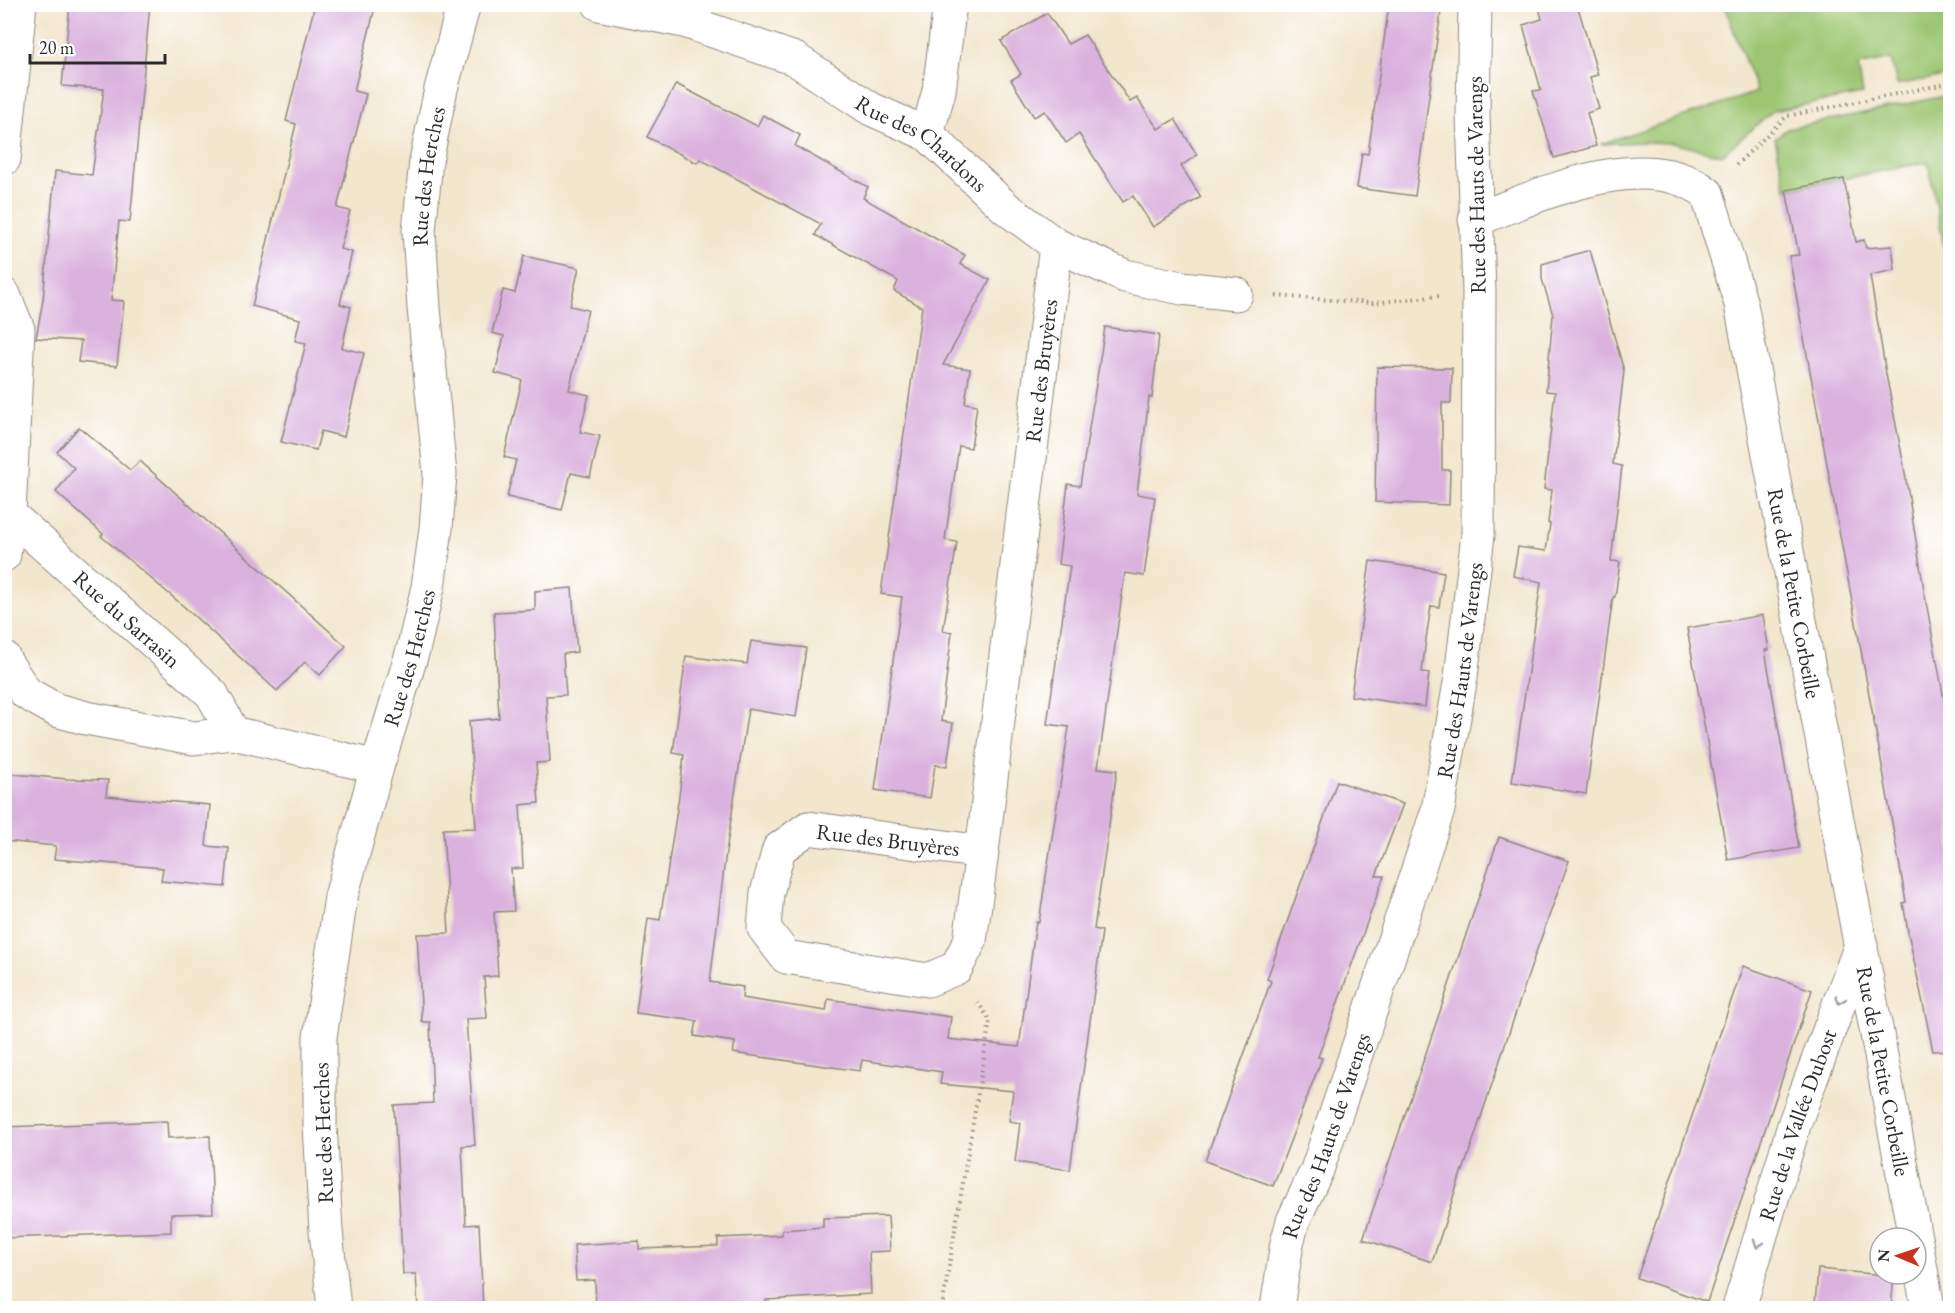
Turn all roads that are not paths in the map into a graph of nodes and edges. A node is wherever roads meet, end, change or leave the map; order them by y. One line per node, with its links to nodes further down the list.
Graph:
1 (20, 4): 7 (street)
2 (464, 4): 16 (street, Rue des Herches)
3 (599, 4): 6 (street, Rue des Chardons)
4 (950, 4): 6 (street)
5 (1475, 4): 8 (street, Rue des Hauts de Varengs)
6 (927, 134): 9 (street, Rue des Chardons)
7 (4, 159)
8 (1475, 220): 18 (street, Rue de la Petite Corbeille); 22 (street, Rue des Hauts de Varengs)
9 (1056, 245): 10 (street, Rue des Chardons); 17 (street, Rue des Bruyères)
10 (1236, 294)
11 (4, 295): 12 (street)
12 (9, 514): 13 (street); 15 (street, Rue du Sarrasin)
13 (4, 555)
14 (4, 658): 15 (street)
15 (233, 733): 16 (street)
16 (377, 767): 21 (street, Rue des Herches)
17 (982, 852): 17 (street, Rue des Bruyères)
18 (1861, 945): 19 (street, Rue de la Petite Corbeille); 23 (street, Rue de la Vallée Dubost, one-way to 23)
19 (1913, 1226)
20 (1924, 1286): 24 (street, Rue de la Petite Corbeille)
21 (334, 1308)
22 (1277, 1308)
23 (1739, 1308)
24 (1928, 1308)

